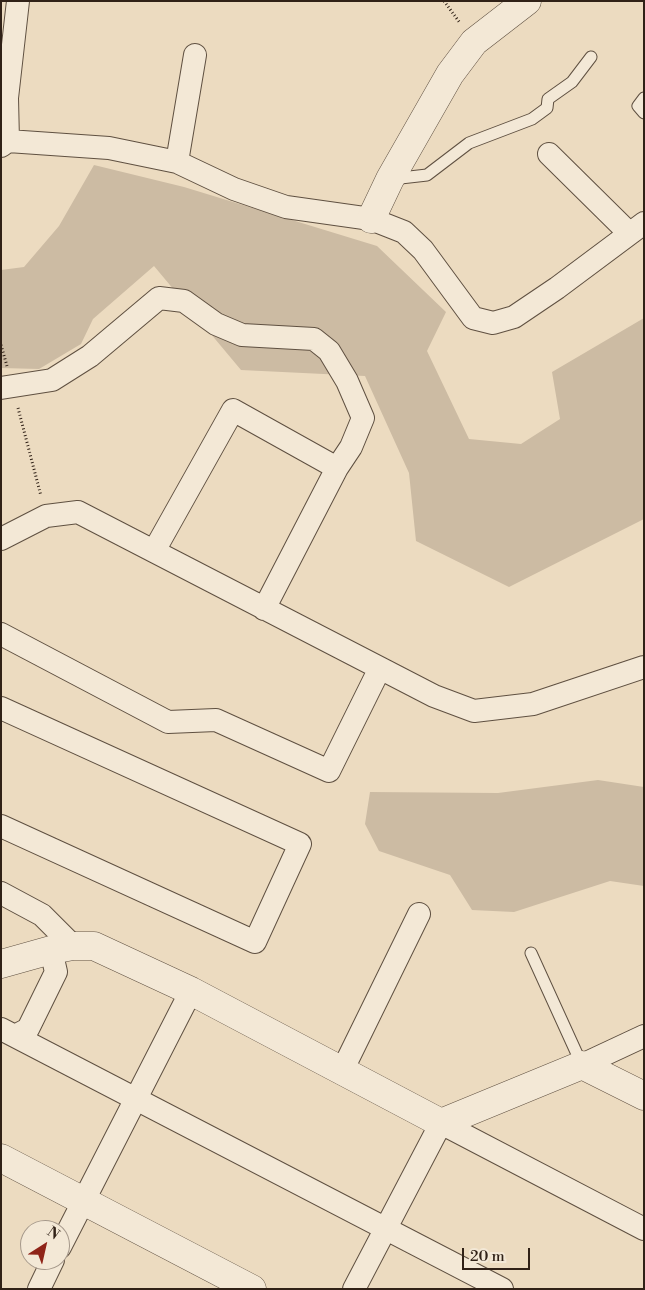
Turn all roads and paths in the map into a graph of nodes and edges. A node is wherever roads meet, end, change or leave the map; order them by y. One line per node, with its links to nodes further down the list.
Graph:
1 (18, 1): 7 (street)
2 (527, 1): 10 (street)
3 (195, 55): 9 (street)
4 (591, 57): 10 (lane)
5 (644, 98): 6 (lane)
6 (644, 113)
7 (5, 143): 9 (street)
8 (549, 154): 12 (street)
9 (177, 162): 11 (street)
10 (390, 179): 11 (street)
11 (371, 219): 12 (street)
12 (637, 228)
13 (1, 345): 14 (path)
14 (7, 388): 15 (street); 16 (path)
15 (336, 468): 18 (street); 19 (street)
16 (46, 516): 17 (street); 18 (street)
17 (1, 539)
18 (154, 551): 19 (street)
19 (264, 609): 21 (street)
20 (1, 634): 21 (street)
21 (380, 668): 22 (street)
22 (641, 673)
23 (1, 708): 24 (street)
24 (1, 826)
25 (1, 893): 27 (street)
26 (419, 914): 34 (street)
27 (62, 948): 29 (street); 30 (street); 31 (street)
28 (531, 953): 33 (lane)
29 (1, 964)
30 (191, 991): 34 (street); 36 (street)
31 (8, 1033): 36 (street)
32 (644, 1036): 33 (street)
33 (582, 1064): 35 (street); 37 (street)
34 (342, 1071): 37 (street)
35 (644, 1096)
36 (136, 1099): 39 (street); 41 (street)
37 (441, 1123): 41 (street); 42 (street)
38 (1, 1158): 39 (street)
39 (84, 1201): 40 (street); 45 (street)
40 (70, 1228)
41 (386, 1228): 46 (street); 47 (street)
42 (644, 1229)
43 (48, 1270): 44 (street)
44 (39, 1289)
45 (252, 1289)
46 (354, 1289)
47 (502, 1289)

